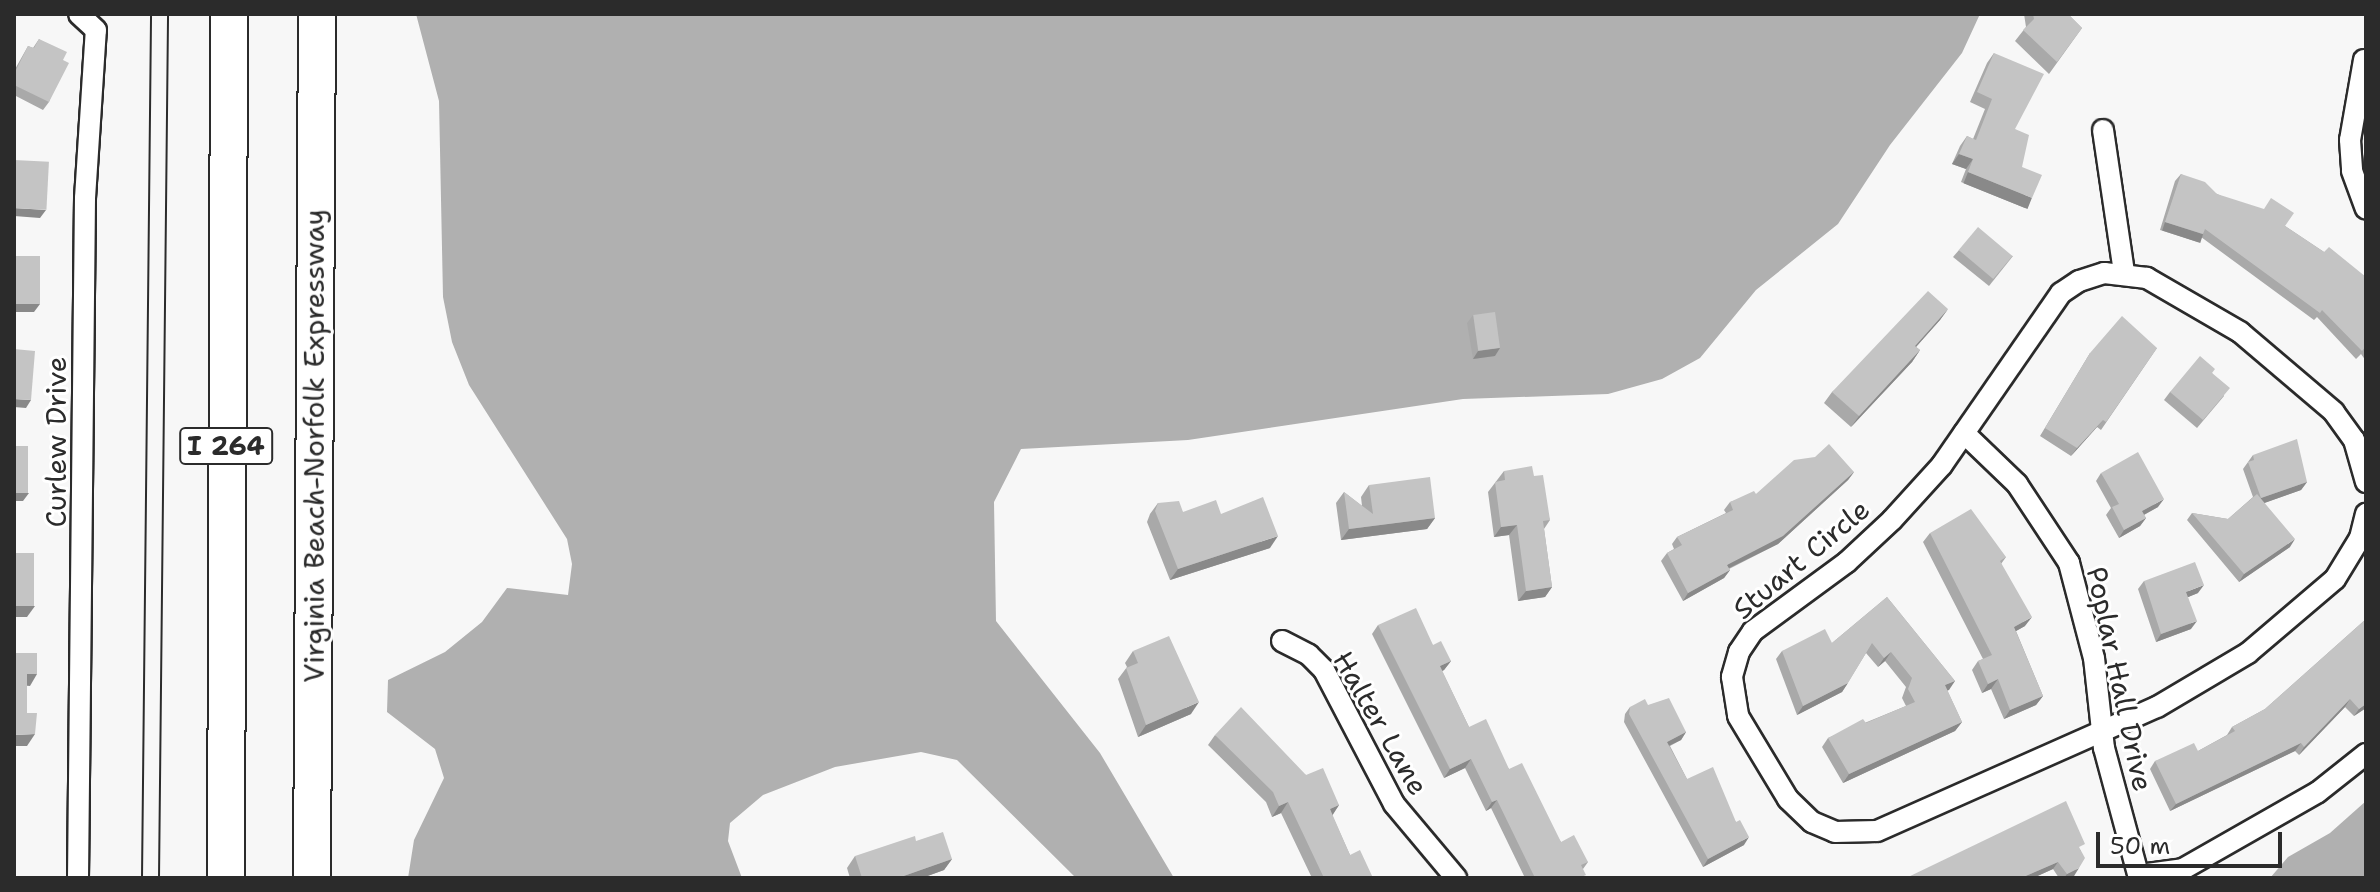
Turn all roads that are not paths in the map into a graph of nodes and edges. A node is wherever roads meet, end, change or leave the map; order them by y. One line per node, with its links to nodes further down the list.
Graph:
1 (79, 14): 15 (street, Curlew Drive)
2 (229, 14): 16 (highway, I 264)
3 (317, 14): 17 (highway, Virginia Beach-Norfolk Expressway / I 264)
4 (2364, 60): 6 (street)
5 (2103, 130): 7 (street)
6 (2366, 209)
7 (2124, 273): 8 (street, Stuart Circle); 9 (street)
8 (1964, 433): 12 (street, Poplar Hall Drive); 12 (street, Stuart Circle)
9 (2366, 482)
10 (2366, 514): 12 (street, Stuart Circle)
11 (1282, 641): 18 (street, Halter Lane)
12 (2102, 732): 14 (street, Poplar Hall Drive)
13 (2366, 754): 14 (street)
14 (2141, 877)
15 (78, 878)
16 (226, 878)
17 (312, 878)
18 (1456, 878)

